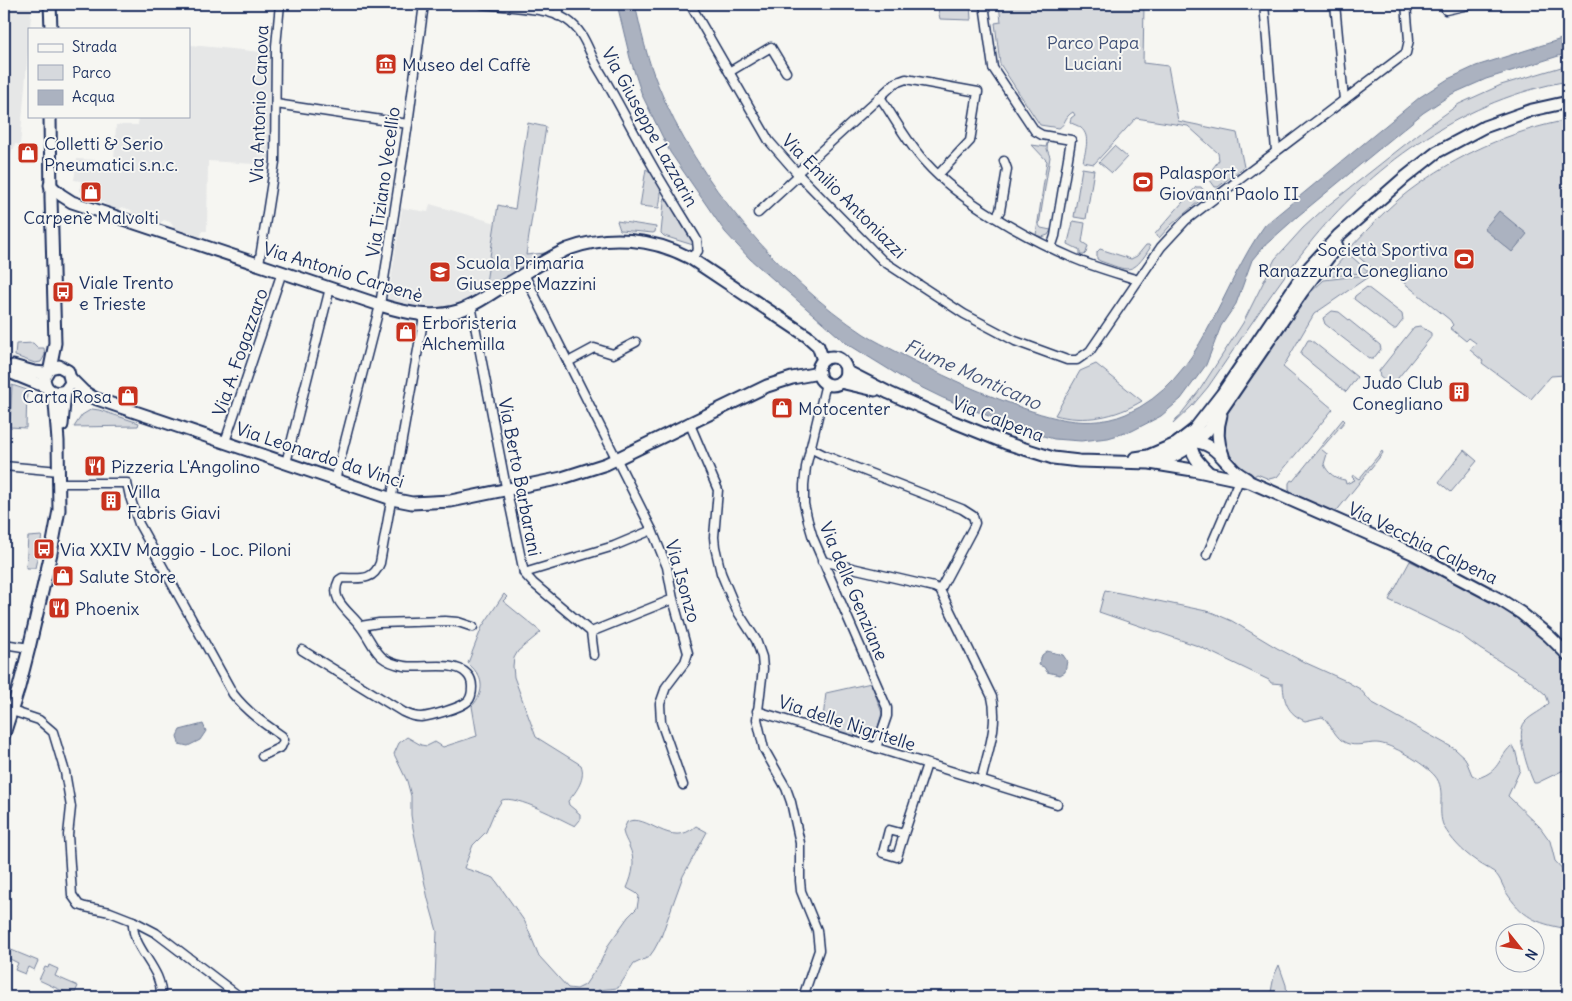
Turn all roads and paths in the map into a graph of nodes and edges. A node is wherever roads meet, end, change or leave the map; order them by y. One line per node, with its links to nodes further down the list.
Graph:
1 (50, 4): 15 (street)
2 (280, 4): 21 (street, Via Antonio Canova)
3 (424, 4): 23 (street, Via Tiziano Vecellio)
4 (482, 4): 12 (street, Via Giuseppe Lazzarin)
5 (560, 4): 14 (street)
6 (690, 4): 16 (street, Via Emilio Antoniazzi)
7 (984, 4): 34 (street)
8 (1264, 4): 24 (street)
9 (1335, 4): 19 (street)
10 (1406, 4): 19 (street, Via Emilio Antoniazzi)
11 (1473, 4): 13 (street)
12 (497, 5): 14 (street, Via Giuseppe Lazzarin)
13 (1446, 10)
14 (558, 16): 35 (street, Via Giuseppe Lazzarin)
15 (51, 28)
16 (729, 72): 17 (street); 26 (street, Via Emilio Antoniazzi)
17 (786, 72)
18 (880, 97): 26 (street); 27 (street); 27 (street)
19 (1344, 100): 24 (street, Via Emilio Antoniazzi)
20 (1568, 102): 30 (street)
21 (276, 104): 23 (street); 36 (street, Via Antonio Canova)
22 (50, 118): 28 (street)
23 (408, 124): 42 (street, Via Tiziano Vecellio)
24 (1276, 151): 39 (street, Via Emilio Antoniazzi)
25 (1004, 161): 33 (street)
26 (798, 174): 31 (street); 39 (street, Via Emilio Antoniazzi)
27 (938, 175): 33 (street)
28 (50, 185): 29 (street, Via Antonio Carpenè); 32 (street)
29 (72, 202): 32 (street); 36 (street, Via Antonio Carpenè)
30 (1369, 208): 48 (street); 61 (street)
31 (758, 213)
32 (51, 215): 45 (street)
33 (996, 217): 34 (street)
34 (1051, 248): 39 (street)
35 (690, 258): 38 (street, Via Antonio Carpenè); 46 (street, Via Antonio Carpenè)
36 (259, 264): 37 (street, Via Antonio Carpenè)
37 (282, 272): 40 (street, Via Antonio Carpenè); 64 (street, Via A. Fogazzaro)
38 (524, 274): 41 (street, Via Antonio Carpenè); 47 (street, Via Isonzo)
39 (1138, 280)
40 (330, 288): 42 (street, Via Antonio Carpenè); 70 (street)
41 (471, 305): 43 (street, Via Antonio Carpenè); 77 (street, Via Berto Barbarani)
42 (380, 306): 43 (street, Via Antonio Carpenè); 74 (street, Via Tiziano Vecellio)
43 (424, 316): 78 (street)
44 (636, 342): 47 (street)
45 (55, 343): 50 (street); 52 (street)
46 (823, 360): 53 (street); 54 (street)
47 (568, 362): 67 (street, Via Isonzo)
48 (1243, 363): 65 (street); 69 (street, Via Calpena)
49 (4, 364): 52 (street)
50 (62, 367): 52 (street); 55 (street)
51 (4, 370): 58 (street)
52 (47, 371): 58 (street)
53 (846, 371): 56 (street); 60 (street, Via Calpena)
54 (819, 373): 57 (street); 62 (street, Via Leonardo da Vinci)
55 (71, 379): 59 (street); 64 (street, Via Leonardo da Vinci)
56 (840, 382): 57 (street); 60 (street, Via Calpena)
57 (826, 383): 66 (street, Via delle Genziane)
58 (49, 389): 59 (street); 63 (street)
59 (64, 391): 63 (street)
60 (889, 393): 69 (street, Via Calpena)
61 (1224, 408): 65 (street); 68 (street)
62 (689, 422): 67 (street, Via Leonardo da Vinci); 93 (street)
63 (58, 441): 72 (street)
64 (225, 442): 70 (street, Via Leonardo da Vinci)
65 (1193, 443): 68 (street); 69 (street); 73 (street)
66 (810, 448): 81 (street, Via delle Genziane); 83 (street)
67 (616, 458): 77 (street, Via Leonardo da Vinci); 79 (street, Via Isonzo)
68 (1225, 459): 75 (street)
69 (1149, 460): 73 (street)
70 (286, 463): 74 (street, Via Leonardo da Vinci)
71 (4, 466): 72 (street)
72 (58, 470): 76 (street)
73 (1209, 473): 75 (street)
74 (335, 480): 78 (street, Via Leonardo da Vinci)
75 (1245, 481): 80 (street); 92 (street, Via Vecchia Calpena)
76 (59, 483): 89 (street); 97 (street)
77 (506, 490): 78 (street, Via Leonardo da Vinci); 82 (street, Via Berto Barbarani)
78 (392, 499): 85 (street)
79 (652, 530): 82 (street); 84 (street, Via Isonzo)
80 (1207, 555)
81 (822, 561): 83 (street); 96 (street, Via delle Genziane)
82 (524, 573): 87 (street, Via Berto Barbarani)
83 (940, 590): 99 (street)
84 (673, 599): 87 (street); 100 (street, Via Isonzo)
85 (361, 626): 86 (street); 90 (street)
86 (473, 627)
87 (592, 632): 91 (street)
88 (4, 644): 89 (street)
89 (29, 648): 94 (street)
90 (302, 650)
91 (594, 655)
92 (1568, 655)
93 (757, 711): 96 (street, Via delle Nigritelle); 106 (street)
94 (8, 718): 95 (street); 103 (street)
95 (4, 734)
96 (876, 748): 98 (street, Via delle Nigritelle)
97 (262, 756)
98 (927, 764): 99 (street, Via delle Nigritelle); 102 (street, Via delle Nigritelle)
99 (981, 781): 101 (street, Via delle Nigritelle)
100 (683, 785)
101 (1057, 804)
102 (904, 834)
103 (133, 921): 104 (street); 105 (street)
104 (161, 997)
105 (240, 997)
106 (803, 997)

